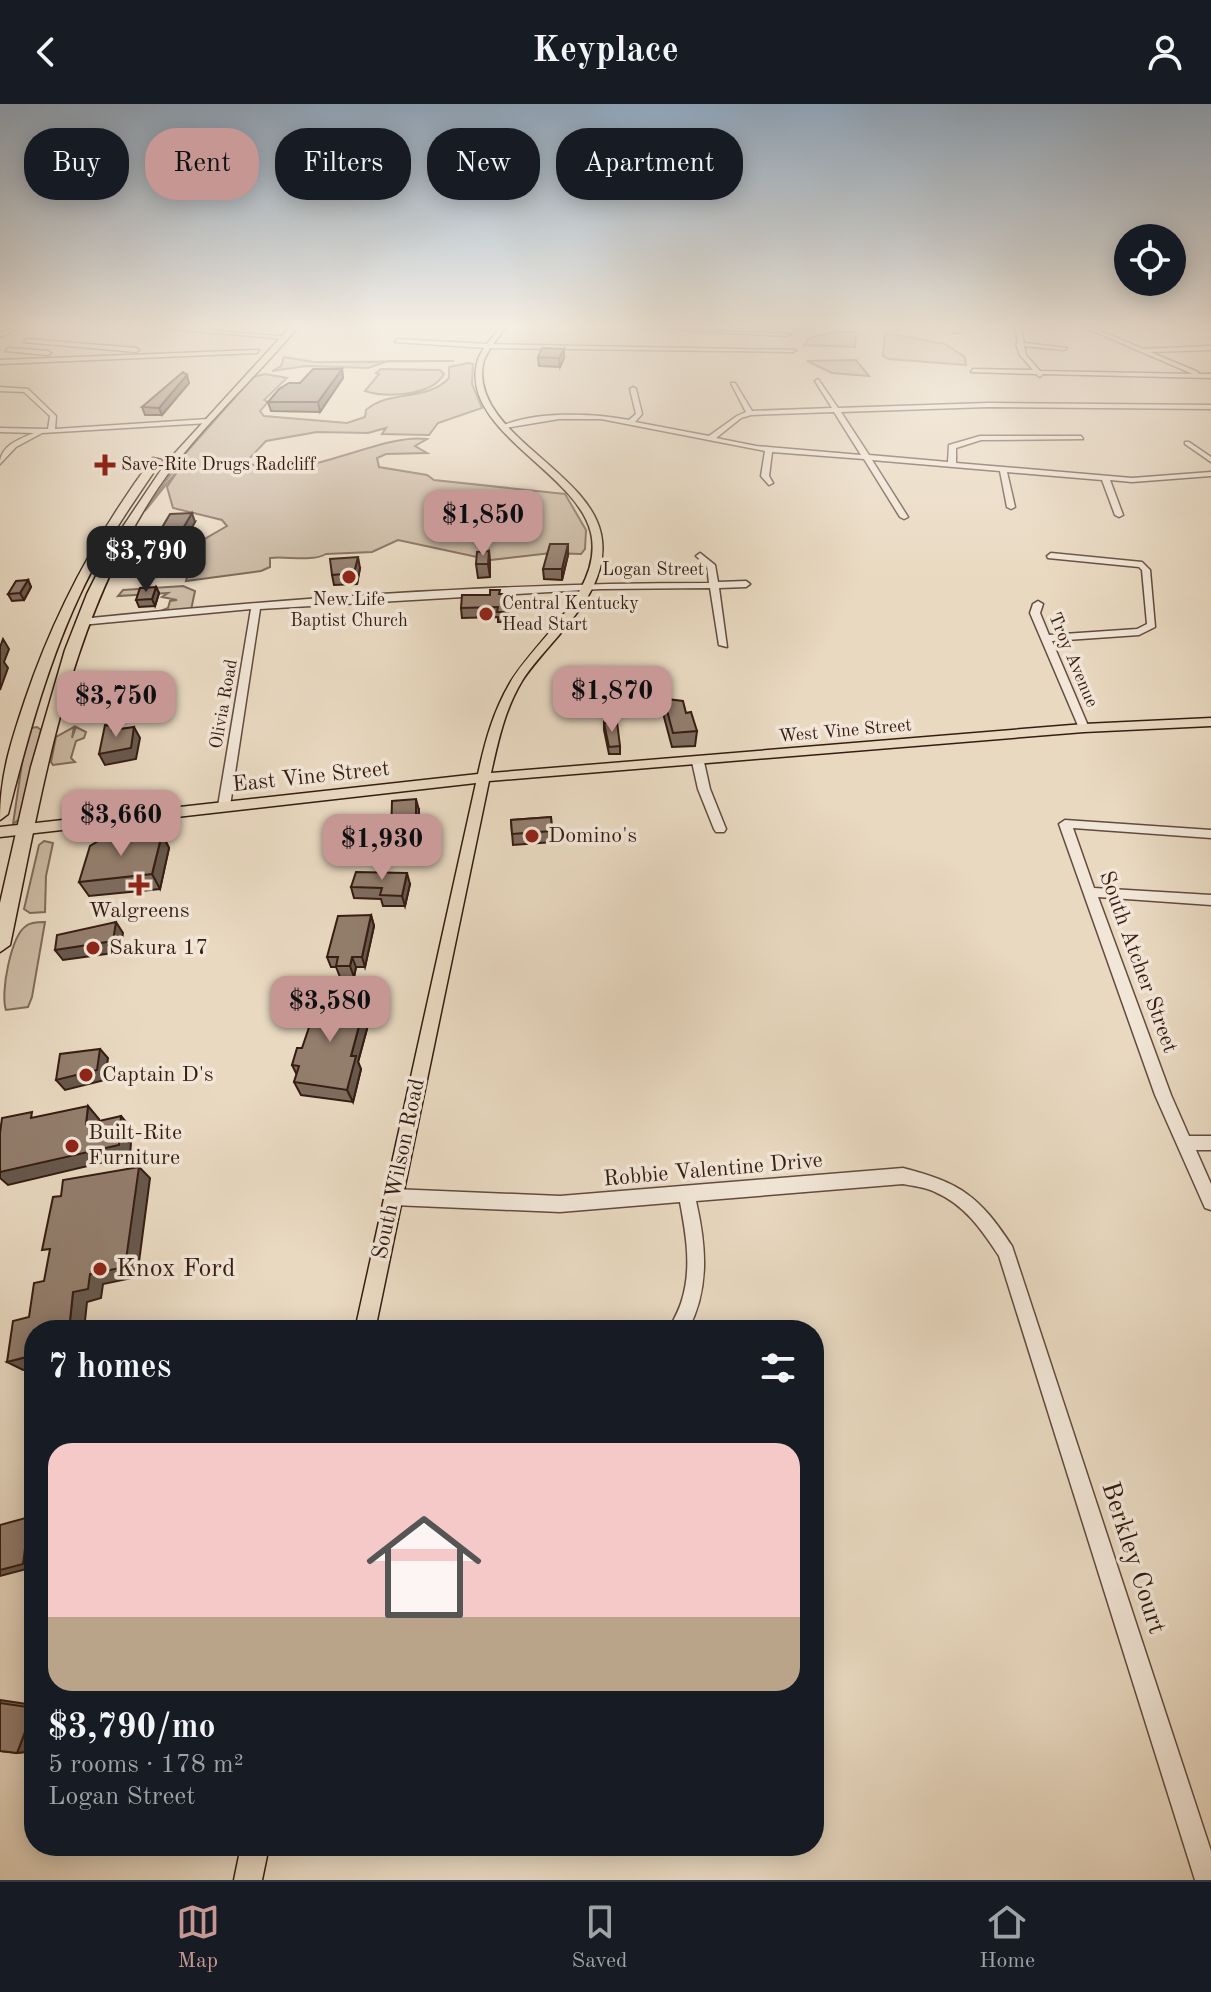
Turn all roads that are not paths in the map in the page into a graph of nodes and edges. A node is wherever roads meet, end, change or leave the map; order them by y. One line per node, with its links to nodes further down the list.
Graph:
1 (48, 411): 14 (street)
2 (201, 411): 9 (highway)
3 (217, 411): 10 (highway)
4 (491, 411): 12 (main road, South Wilson Road)
5 (638, 411): 11 (street)
6 (836, 411): 7 (street); 8 (street); 19 (street)
7 (839, 411)
8 (750, 413): 16 (street)
9 (192, 421): 10 (street); 14 (street); 45 (highway)
10 (208, 421): 37 (highway)
11 (631, 422): 12 (street); 16 (street)
12 (505, 426): 34 (main road, South Wilson Road)
13 (0, 430): 14 (street)
14 (47, 431): 21 (street)
15 (1081, 438): 22 (street)
16 (710, 439): 18 (street)
17 (1187, 443): 20 (street)
18 (769, 450): 19 (street); 26 (street)
19 (866, 458): 22 (street); 29 (street)
20 (1211, 460)
21 (0, 462)
22 (952, 465): 23 (street)
23 (1003, 469): 25 (street); 27 (street)
24 (1211, 474): 25 (street)
25 (1105, 477): 28 (street)
26 (769, 483)
27 (1011, 507)
28 (1119, 515)
29 (904, 517)
30 (700, 556): 33 (street)
31 (1051, 556): 38 (street)
32 (746, 584): 33 (street, Logan Street)
33 (715, 586): 34 (street, Logan Street); 39 (street)
34 (585, 588): 36 (street, Logan Street); 43 (main road, South Wilson Road)
35 (1038, 604): 38 (street, Troy Avenue)
36 (256, 608): 37 (street, Logan Street); 44 (street, Olivia Road)
37 (81, 622): 46 (highway)
38 (1047, 638): 41 (street, Troy Avenue)
39 (724, 645)
40 (1211, 722): 41 (main road, West Vine Street)
41 (1084, 728): 42 (main road, West Vine Street)
42 (698, 762): 43 (main road, West Vine Street); 47 (street)
43 (482, 778): 44 (main road, East Vine Street); 56 (main road, South Wilson Road)
44 (224, 806): 46 (main road, East Vine Street)
45 (0, 814)
46 (27, 829): 48 (main road, East Vine Street); 52 (highway)
47 (720, 829)
48 (0, 832)
49 (1211, 834): 50 (street, South Atcher Street)
50 (1090, 892): 51 (street); 53 (street, South Atcher Street)
51 (1211, 900)
52 (0, 945)
53 (1183, 1143): 54 (street); 57 (street, South Atcher Street)
54 (1211, 1143)
55 (687, 1196): 56 (street, Robbie Valentine Drive); 58 (street, Robbie Valentine Drive); 60 (street)
56 (393, 1197): 59 (main road, South Wilson Road)
57 (1211, 1202)
58 (1006, 1252): 63 (street, Berkley Court)
59 (367, 1320)
60 (683, 1320)
61 (253, 1856): 62 (main road)
62 (248, 1880)
63 (1208, 1880)

